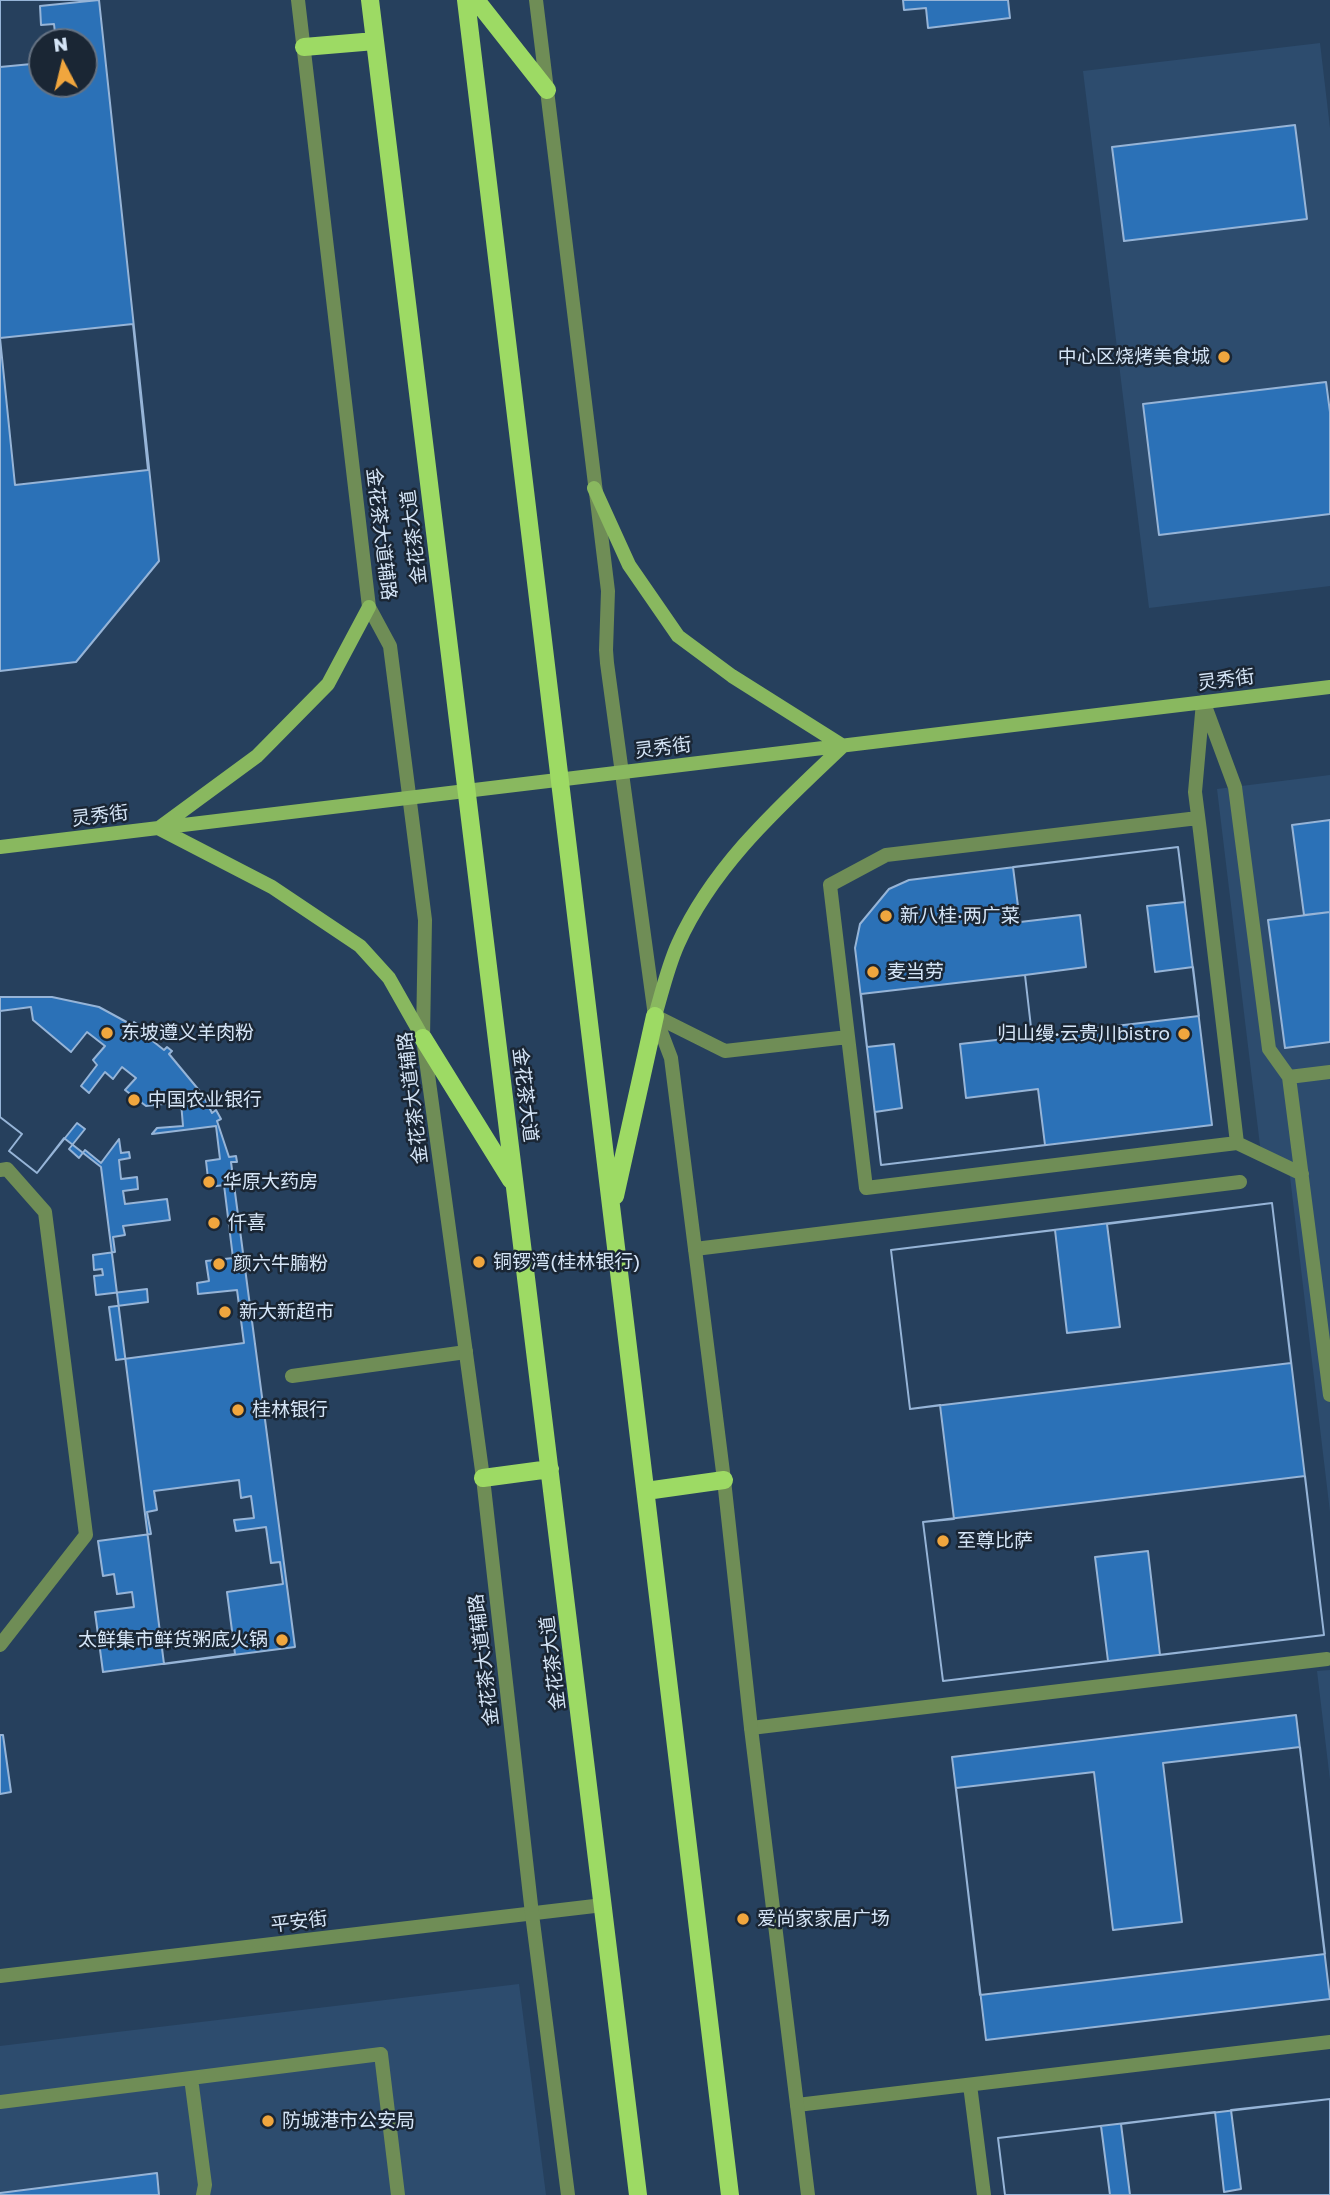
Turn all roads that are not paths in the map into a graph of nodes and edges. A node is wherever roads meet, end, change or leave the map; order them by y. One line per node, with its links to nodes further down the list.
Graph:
1 (298, 0): 7 (street, 金花茶大道辅路)
2 (370, 0): 6 (main road, 金花茶大道)
3 (466, 0): 15 (main road)
4 (476, 0): 8 (main road)
5 (536, 0): 8 (street)
6 (375, 41): 7 (main road); 16 (main road, 金花茶大道)
7 (304, 47): 10 (street, 金花茶大道辅路)
8 (547, 90): 9 (street)
9 (594, 488): 13 (main road); 14 (street)
10 (369, 607): 17 (street, 金花茶大道辅路); 19 (main road)
11 (1330, 687): 12 (main road, 灵秀街)
12 (1203, 702): 13 (main road, 灵秀街); 18 (street); 25 (street)
13 (843, 746): 14 (main road, 灵秀街); 21 (main road)
14 (622, 773): 15 (main road, 灵秀街); 21 (street)
15 (560, 780): 16 (main road, 灵秀街); 31 (main road)
16 (466, 791): 17 (main road, 灵秀街); 30 (main road, 金花茶大道)
17 (409, 798): 19 (main road, 灵秀街); 23 (street, 金花茶大道辅路)
18 (1198, 818): 22 (street); 26 (street)
19 (158, 828): 20 (main road, 灵秀街); 23 (main road)
20 (0, 848)
21 (655, 1016): 22 (street); 31 (main road); 32 (street)
22 (848, 1037): 26 (street)
23 (423, 1038): 30 (main road); 33 (street, 金花茶大道辅路)
24 (1330, 1072): 25 (street)
25 (1289, 1077): 28 (street)
26 (1237, 1143): 28 (street)
27 (0, 1170): 40 (street)
28 (1302, 1174): 35 (street)
29 (1240, 1182): 32 (street)
30 (515, 1186): 36 (main road, 金花茶大道)
31 (612, 1210): 39 (main road)
32 (695, 1250): 38 (street)
33 (466, 1352): 34 (street); 37 (street, 金花茶大道辅路)
34 (292, 1376)
35 (1330, 1395)
36 (550, 1469): 37 (main road); 43 (main road, 金花茶大道)
37 (483, 1478): 44 (street, 金花茶大道辅路)
38 (724, 1480): 39 (main road); 42 (street)
39 (646, 1491): 55 (main road)
40 (0, 1645)
41 (1326, 1659): 42 (street)
42 (751, 1728): 50 (street)
43 (603, 1905): 44 (street, 平安街); 54 (main road, 金花茶大道)
44 (532, 1914): 45 (street, 平安街); 53 (street, 金花茶大道辅路)
45 (0, 1976)
46 (1330, 2042): 48 (street)
47 (191, 2078): 49 (street); 51 (street); 52 (street)
48 (970, 2085): 50 (street); 57 (street)
49 (0, 2102)
50 (797, 2105): 56 (street)
51 (203, 2195)
52 (398, 2195)
53 (568, 2195)
54 (638, 2195)
55 (730, 2195)
56 (808, 2195)
57 (984, 2195)

